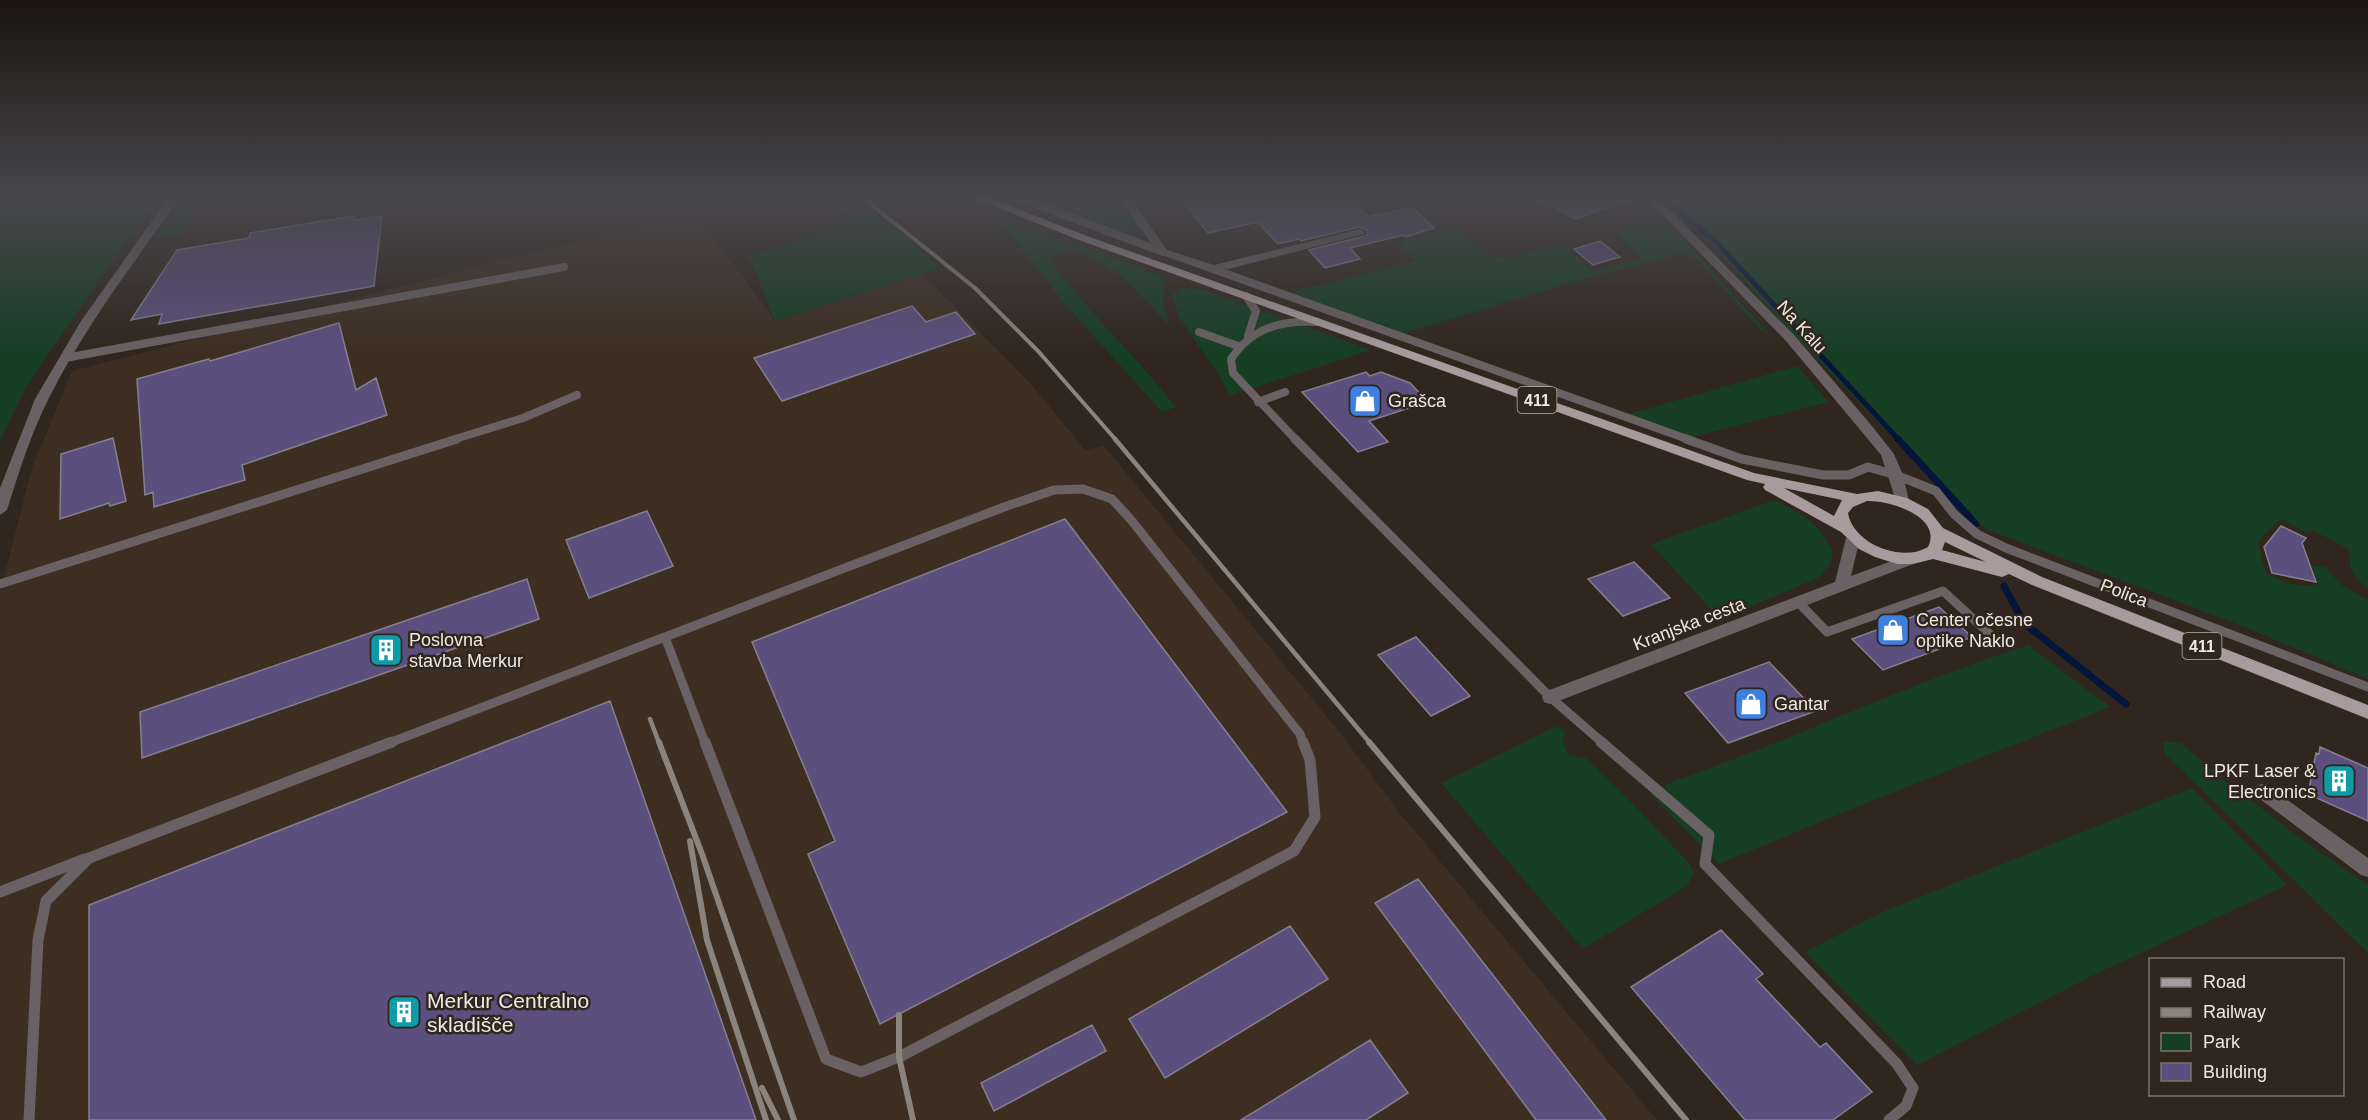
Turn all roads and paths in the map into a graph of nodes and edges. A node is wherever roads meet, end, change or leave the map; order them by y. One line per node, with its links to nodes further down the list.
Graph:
1 (137, 249): 16 (street)
2 (1117, 249): 8 (main road, 411)
3 (1156, 249): 7 (lane)
4 (1161, 249): 7 (street)
5 (1291, 249): 10 (street)
6 (1704, 249): 20 (street, Na Kalu)
7 (1163, 252): 8 (street); 10 (street)
8 (1162, 266): 11 (main road, 411)
9 (564, 267): 16 (lane)
10 (1213, 269): 20 (lane, Polica)
11 (1246, 296): 12 (main road, 411); 14 (lane)
12 (1322, 323): 14 (lane); 21 (main road, 411)
13 (1199, 332): 15 (lane)
14 (1248, 336): 15 (lane)
15 (1238, 346): 19 (lane)
16 (65, 358): 24 (street)
17 (1285, 392): 19 (lane)
18 (577, 395): 30 (lane)
19 (1258, 402): 36 (lane)
20 (1896, 475): 23 (street, Na Kalu); 35 (lane, Polica)
21 (1752, 477): 22 (main road, 411); 26 (main road, 411)
22 (1855, 498): 23 (main road, 411); 26 (main road)
23 (1902, 501): 25 (main road, 411)
24 (0, 510)
25 (1938, 532): 27 (main road); 29 (main road, 411)
26 (1849, 533): 28 (main road, 411); 31 (street)
27 (1932, 553): 28 (main road); 29 (main road, 411)
28 (1908, 560): 31 (street, Kranjska cesta)
29 (2037, 581): 37 (main road, 411)
30 (0, 584)
31 (1841, 587): 32 (street, Kranjska cesta)
32 (1798, 603): 33 (lane); 36 (street, Kranjska cesta)
33 (1992, 636)
34 (665, 637): 34 (lane); 39 (lane)
35 (2368, 687)
36 (1550, 697): 43 (lane)
37 (2368, 712)
38 (2262, 791): 40 (street)
39 (89, 858): 41 (lane); 42 (lane)
40 (2368, 869)
41 (0, 892)
42 (29, 1120)
43 (1889, 1120)

